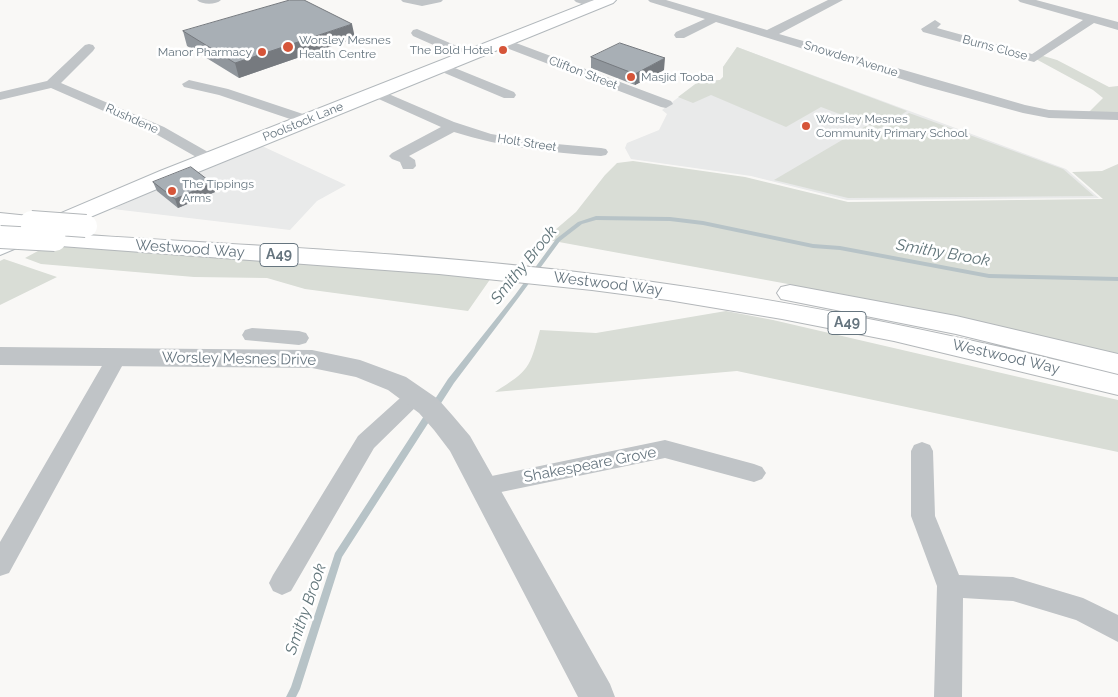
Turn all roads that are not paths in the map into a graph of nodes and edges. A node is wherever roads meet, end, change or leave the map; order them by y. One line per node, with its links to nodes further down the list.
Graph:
1 (203, 0): 2 (street)
2 (215, 0)
3 (407, 0): 4 (street)
4 (438, 0)
5 (654, 0): 9 (street, Snowden Avenue)
6 (837, 0): 14 (street)
7 (1024, 0): 10 (street)
8 (594, 2): 16 (main road, Poolstock Lane)
9 (714, 19): 14 (street, Snowden Avenue); 15 (street)
10 (1092, 19): 11 (street, Burns Close); 12 (street)
11 (935, 24)
12 (1118, 26)
13 (417, 33): 18 (street)
14 (769, 34): 26 (street, Snowden Avenue)
15 (680, 35)
16 (500, 41): 18 (main road, Poolstock Lane); 25 (street, Clifton Street)
17 (89, 48): 20 (street)
18 (467, 55): 19 (main road, Poolstock Lane)
19 (440, 66): 22 (main road, Poolstock Lane); 24 (street)
20 (52, 84): 23 (street); 32 (street, Rushdene)
21 (189, 84): 28 (street)
22 (376, 93): 28 (main road, Poolstock Lane); 29 (street, Holt Street)
23 (0, 96)
24 (509, 96)
25 (666, 104)
26 (1049, 114): 27 (street, Snowden Avenue); 30 (street)
27 (1118, 116)
28 (307, 120): 32 (main road, Poolstock Lane)
29 (454, 126): 31 (street, Holt Street); 33 (street)
30 (1034, 126)
31 (601, 152)
32 (210, 159): 36 (main road, Poolstock Lane)
33 (396, 160)
34 (0, 220): 37 (main road, Westwood Way / A49, bridge)
35 (0, 237): 37 (main road, Westwood Way / A49, bridge)
36 (0, 248)
37 (509, 263): 38 (main road, Westwood Way / A49)
38 (578, 271): 43 (main road, Westwood Way / A49); 44 (main road, Westwood Way / A49)
39 (299, 338): 40 (street)
40 (259, 343): 42 (street, Worsley Mesnes Drive); 45 (street, Worsley Mesnes Drive)
41 (0, 356): 42 (street, Worsley Mesnes Drive)
42 (116, 357): 49 (street)
43 (1118, 364)
44 (1118, 384)
45 (427, 405): 48 (street, Worsley Mesnes Drive); 50 (street)
46 (922, 451): 51 (street)
47 (754, 473): 48 (street, Shakespeare Grove)
48 (482, 486): 53 (street, Worsley Mesnes Drive)
49 (0, 565)
50 (282, 583)
51 (950, 586): 52 (street); 54 (street)
52 (1118, 629)
53 (596, 697)
54 (948, 697)

